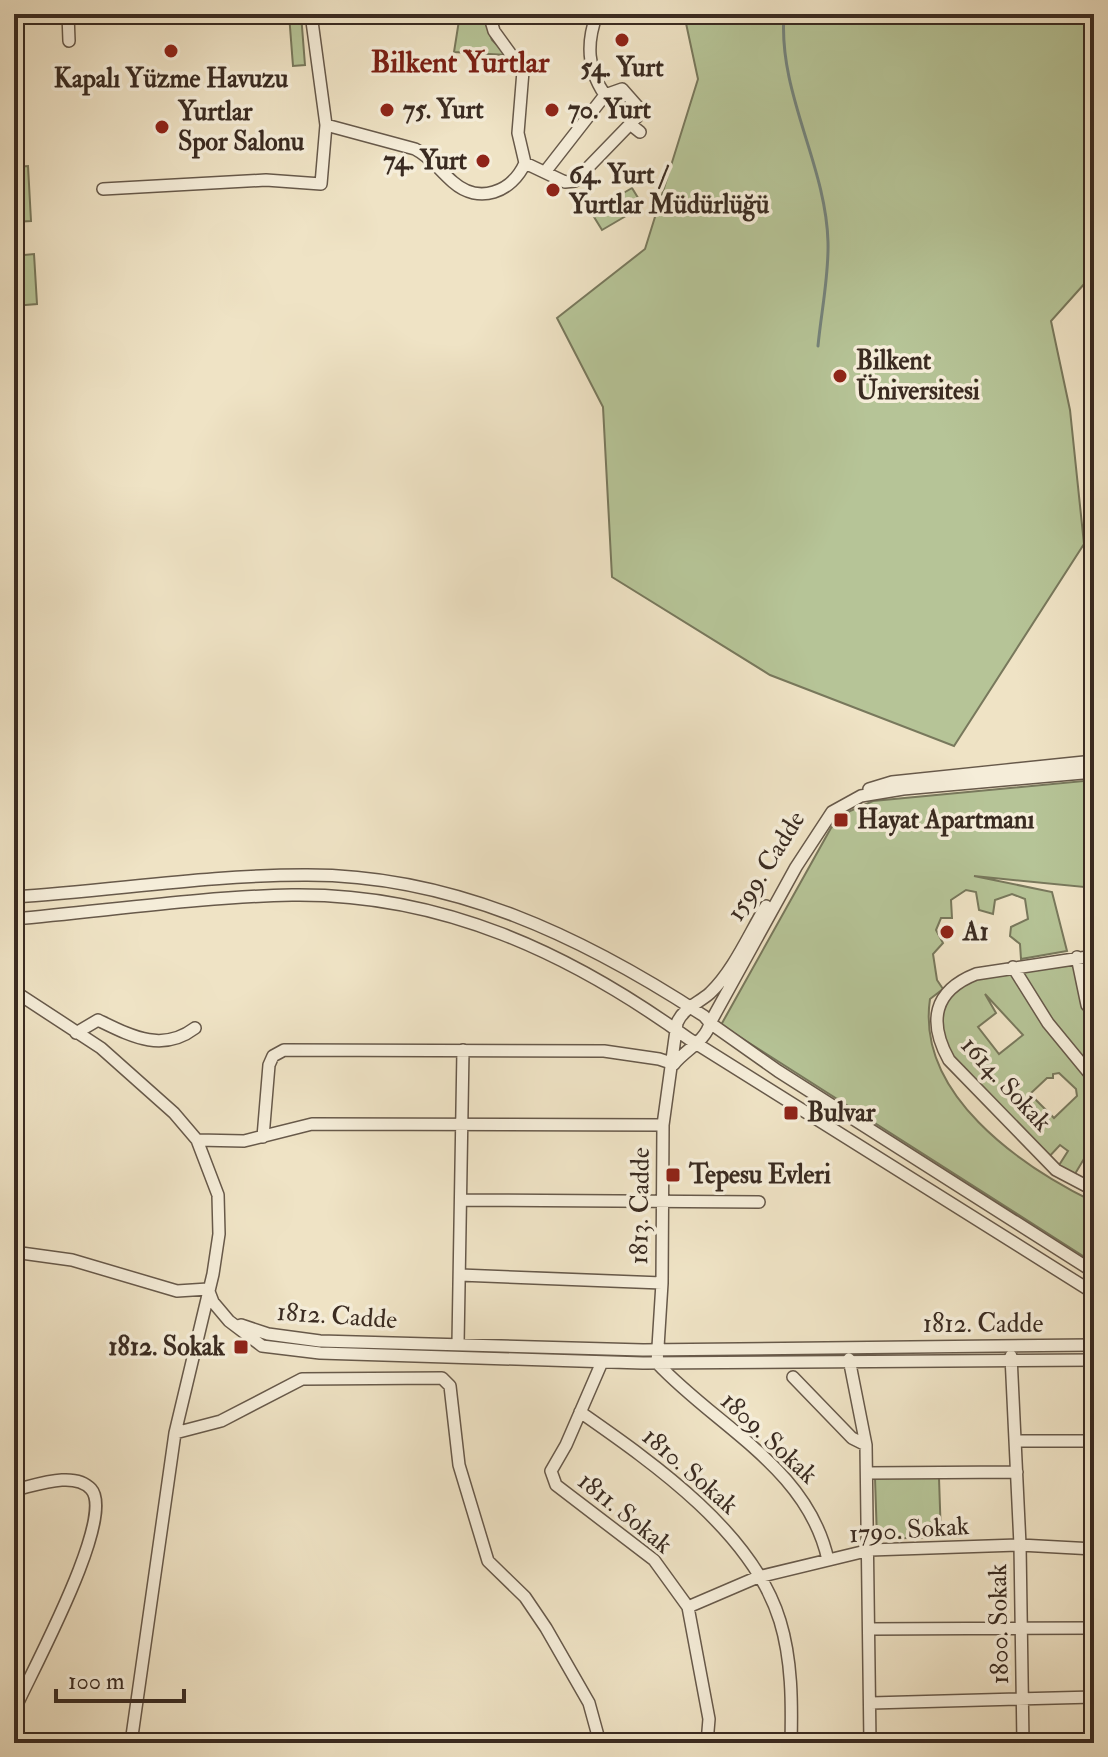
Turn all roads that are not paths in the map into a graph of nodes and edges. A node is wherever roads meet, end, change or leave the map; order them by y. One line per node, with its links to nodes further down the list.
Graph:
1 (68, 14): 5 (street)
2 (311, 14): 7 (street)
3 (489, 14): 8 (street)
4 (597, 14): 6 (street)
5 (69, 41)
6 (605, 95): 9 (street); 9 (street)
7 (326, 125): 8 (street); 10 (street)
8 (525, 163): 9 (street)
9 (545, 172)
10 (103, 189)
11 (1094, 761): 19 (street, 1599. Cadde)
12 (1094, 772): 21 (street, 1599. Cadde)
13 (14, 897): 19 (street)
14 (14, 919): 23 (street)
15 (1094, 956): 16 (street, 1614. Sokak)
16 (1077, 957): 17 (street, 1614. Sokak); 20 (street)
17 (1013, 967): 28 (street); 33 (street, 1614. Sokak)
18 (14, 991): 24 (street)
19 (689, 1008): 21 (street); 23 (street, 1599. Cadde)
20 (1094, 1012)
21 (710, 1023): 25 (street, 1599. Cadde); 38 (street)
22 (195, 1028): 24 (street)
23 (676, 1028): 25 (street); 27 (street, 1813. Cadde)
24 (76, 1033): 32 (street)
25 (698, 1041): 27 (street); 42 (street)
26 (463, 1050): 27 (street); 29 (street); 31 (street)
27 (674, 1064): 30 (street, 1813. Cadde)
28 (1094, 1079)
29 (462, 1124): 30 (street); 31 (street); 34 (street)
30 (663, 1125): 35 (street, 1813. Cadde)
31 (263, 1137): 32 (street)
32 (197, 1140): 41 (street)
33 (1094, 1190)
34 (463, 1200): 35 (street); 39 (street)
35 (662, 1202): 36 (street); 40 (street, 1813. Cadde)
36 (759, 1202)
37 (14, 1252): 41 (street)
38 (1094, 1272)
39 (460, 1275): 40 (street); 44 (street)
40 (662, 1283): 47 (street, 1813. Cadde)
41 (208, 1289): 43 (street); 55 (street)
42 (1094, 1293)
43 (229, 1321): 44 (street, 1812. Cadde); 51 (street, 1812. Cadde)
44 (458, 1344): 47 (street, 1812. Cadde)
45 (1011, 1345): 46 (street, 1812. Cadde); 47 (street, 1812. Cadde); 49 (street, 1800. Sokak)
46 (1091, 1345)
47 (659, 1350): 52 (street, 1813. Cadde)
48 (849, 1359): 49 (street, 1812. Cadde); 52 (street, 1812. Cadde); 58 (street)
49 (1011, 1360): 50 (street, 1812. Cadde); 56 (street, 1800. Sokak)
50 (1094, 1360)
51 (602, 1362): 52 (street, 1812. Cadde); 54 (street, 1811. Sokak)
52 (657, 1363): 65 (street, 1809. Sokak)
53 (793, 1377): 58 (street)
54 (580, 1412): 66 (street, 1810. Sokak); 67 (street, 1811. Sokak)
55 (175, 1433): 75 (street); 76 (street)
56 (1016, 1441): 57 (street); 59 (street, 1800. Sokak)
57 (1094, 1441)
58 (866, 1445): 60 (street)
59 (1017, 1472): 60 (street); 62 (street, 1800. Sokak)
60 (867, 1473): 64 (street)
61 (14, 1490): 74 (street)
62 (1020, 1545): 63 (street, 1790. Sokak); 64 (street, 1790. Sokak); 68 (street, 1800. Sokak)
63 (1094, 1549)
64 (870, 1550): 65 (street, 1790. Sokak); 70 (street)
65 (828, 1560): 66 (street, 1790. Sokak)
66 (758, 1577): 67 (street, 1790. Sokak); 78 (street, 1810. Sokak)
67 (688, 1607): 77 (street)
68 (1019, 1627): 69 (street); 70 (street); 72 (street, 1800. Sokak)
69 (1094, 1628)
70 (869, 1629): 73 (street)
71 (1094, 1697): 72 (street)
72 (1021, 1698): 73 (street); 80 (street, 1800. Sokak)
73 (871, 1703): 79 (street)
74 (14, 1711)
75 (131, 1743)
76 (600, 1743)
77 (707, 1743)
78 (791, 1743)
79 (870, 1743)
80 (1023, 1743)

